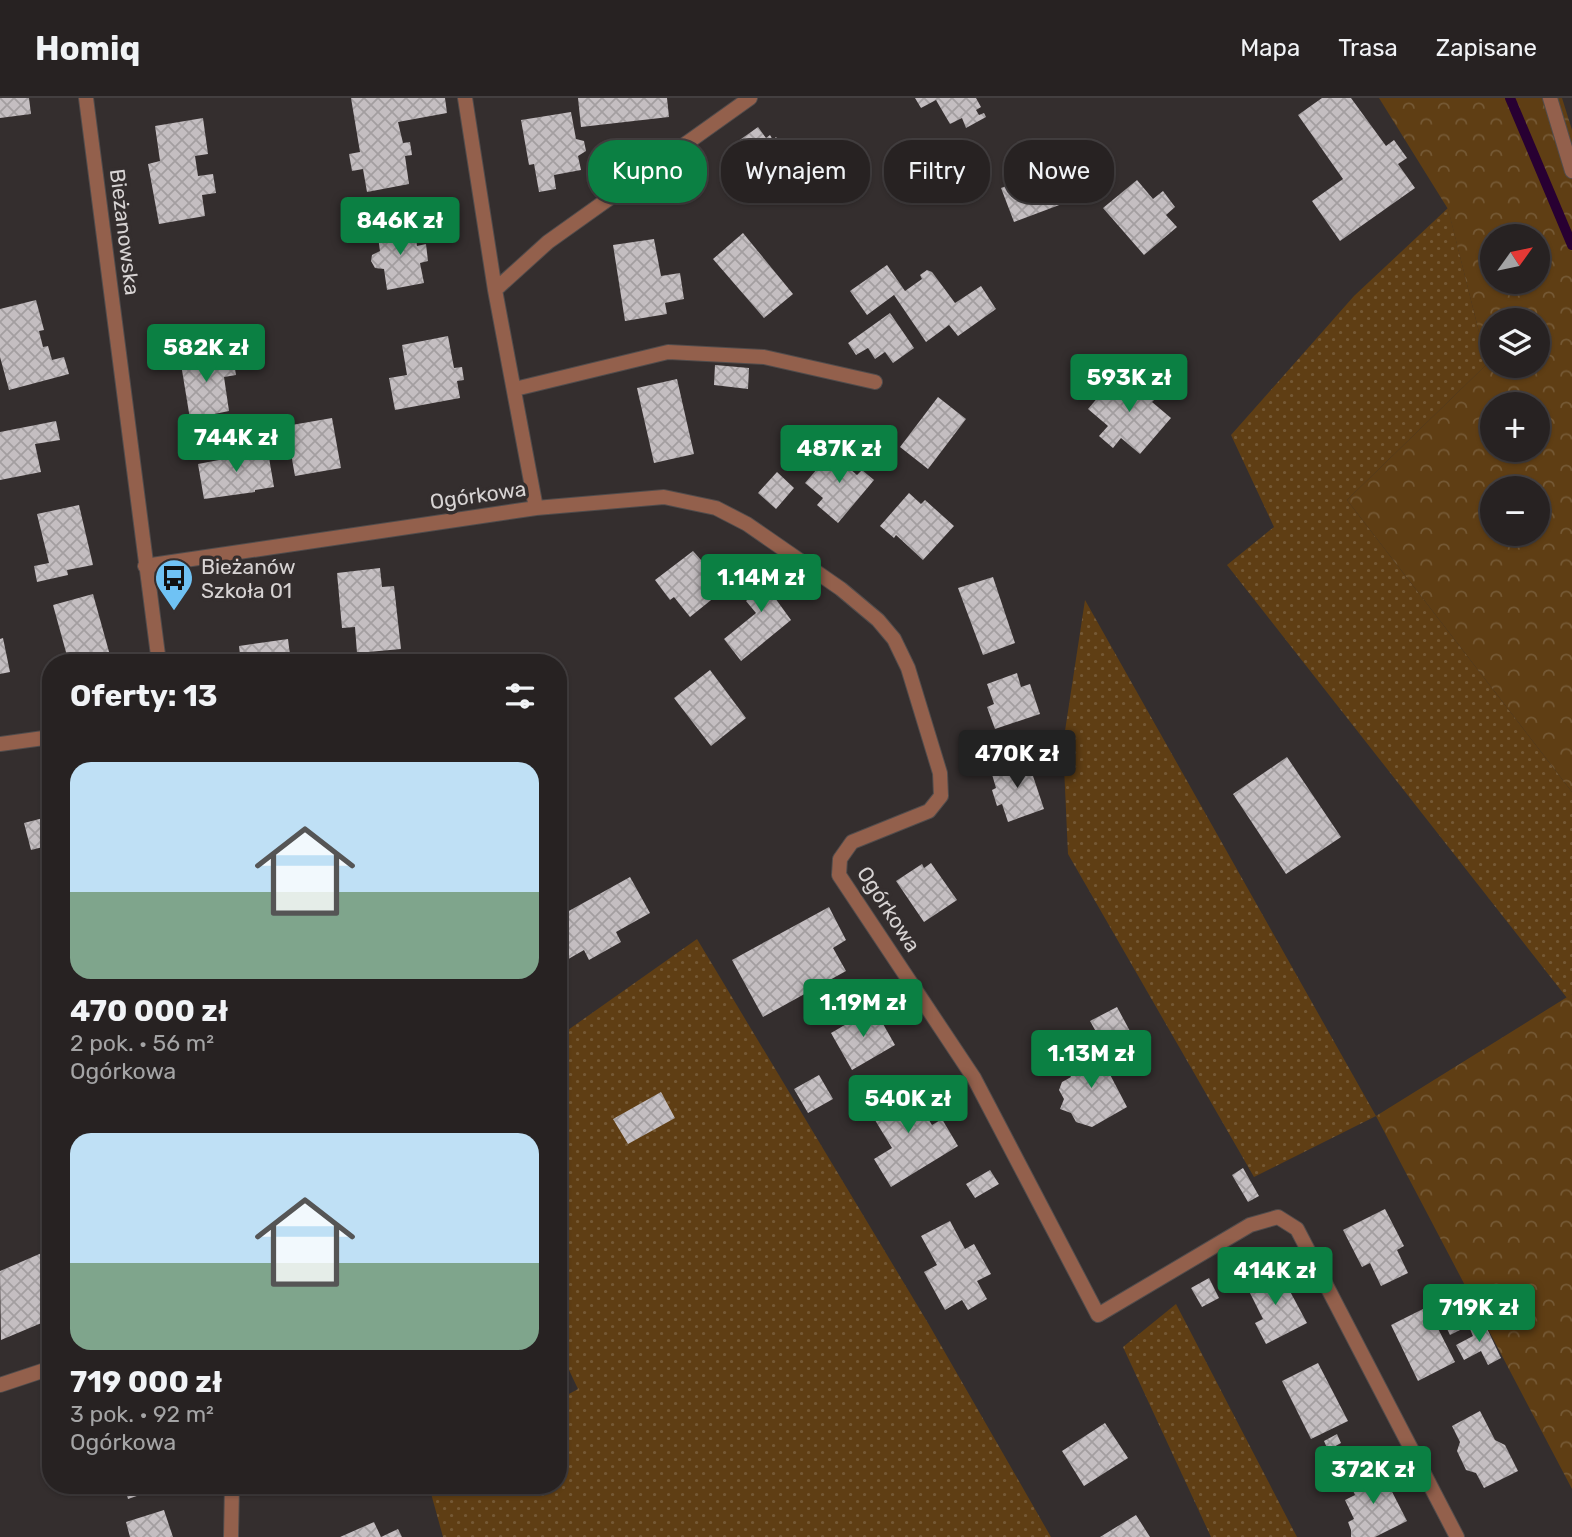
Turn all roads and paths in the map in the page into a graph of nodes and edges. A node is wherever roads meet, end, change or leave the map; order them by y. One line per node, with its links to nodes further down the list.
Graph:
1 (86, 98): 10 (street, Bieżanowska)
2 (465, 98): 6 (street)
3 (750, 98): 6 (street)
4 (1550, 98): 5 (street)
5 (1572, 171)
6 (495, 290): 8 (street)
7 (875, 382): 8 (street)
8 (515, 389): 9 (street)
9 (536, 508): 10 (street, Ogórkowa); 18 (street, Ogórkowa)
10 (145, 565): 11 (street, Bieżanowska)
11 (158, 654)
12 (42, 738): 13 (street)
13 (0, 744)
14 (42, 1371): 15 (street)
15 (0, 1385)
16 (232, 1494): 17 (street)
17 (231, 1537)
18 (1457, 1537)

